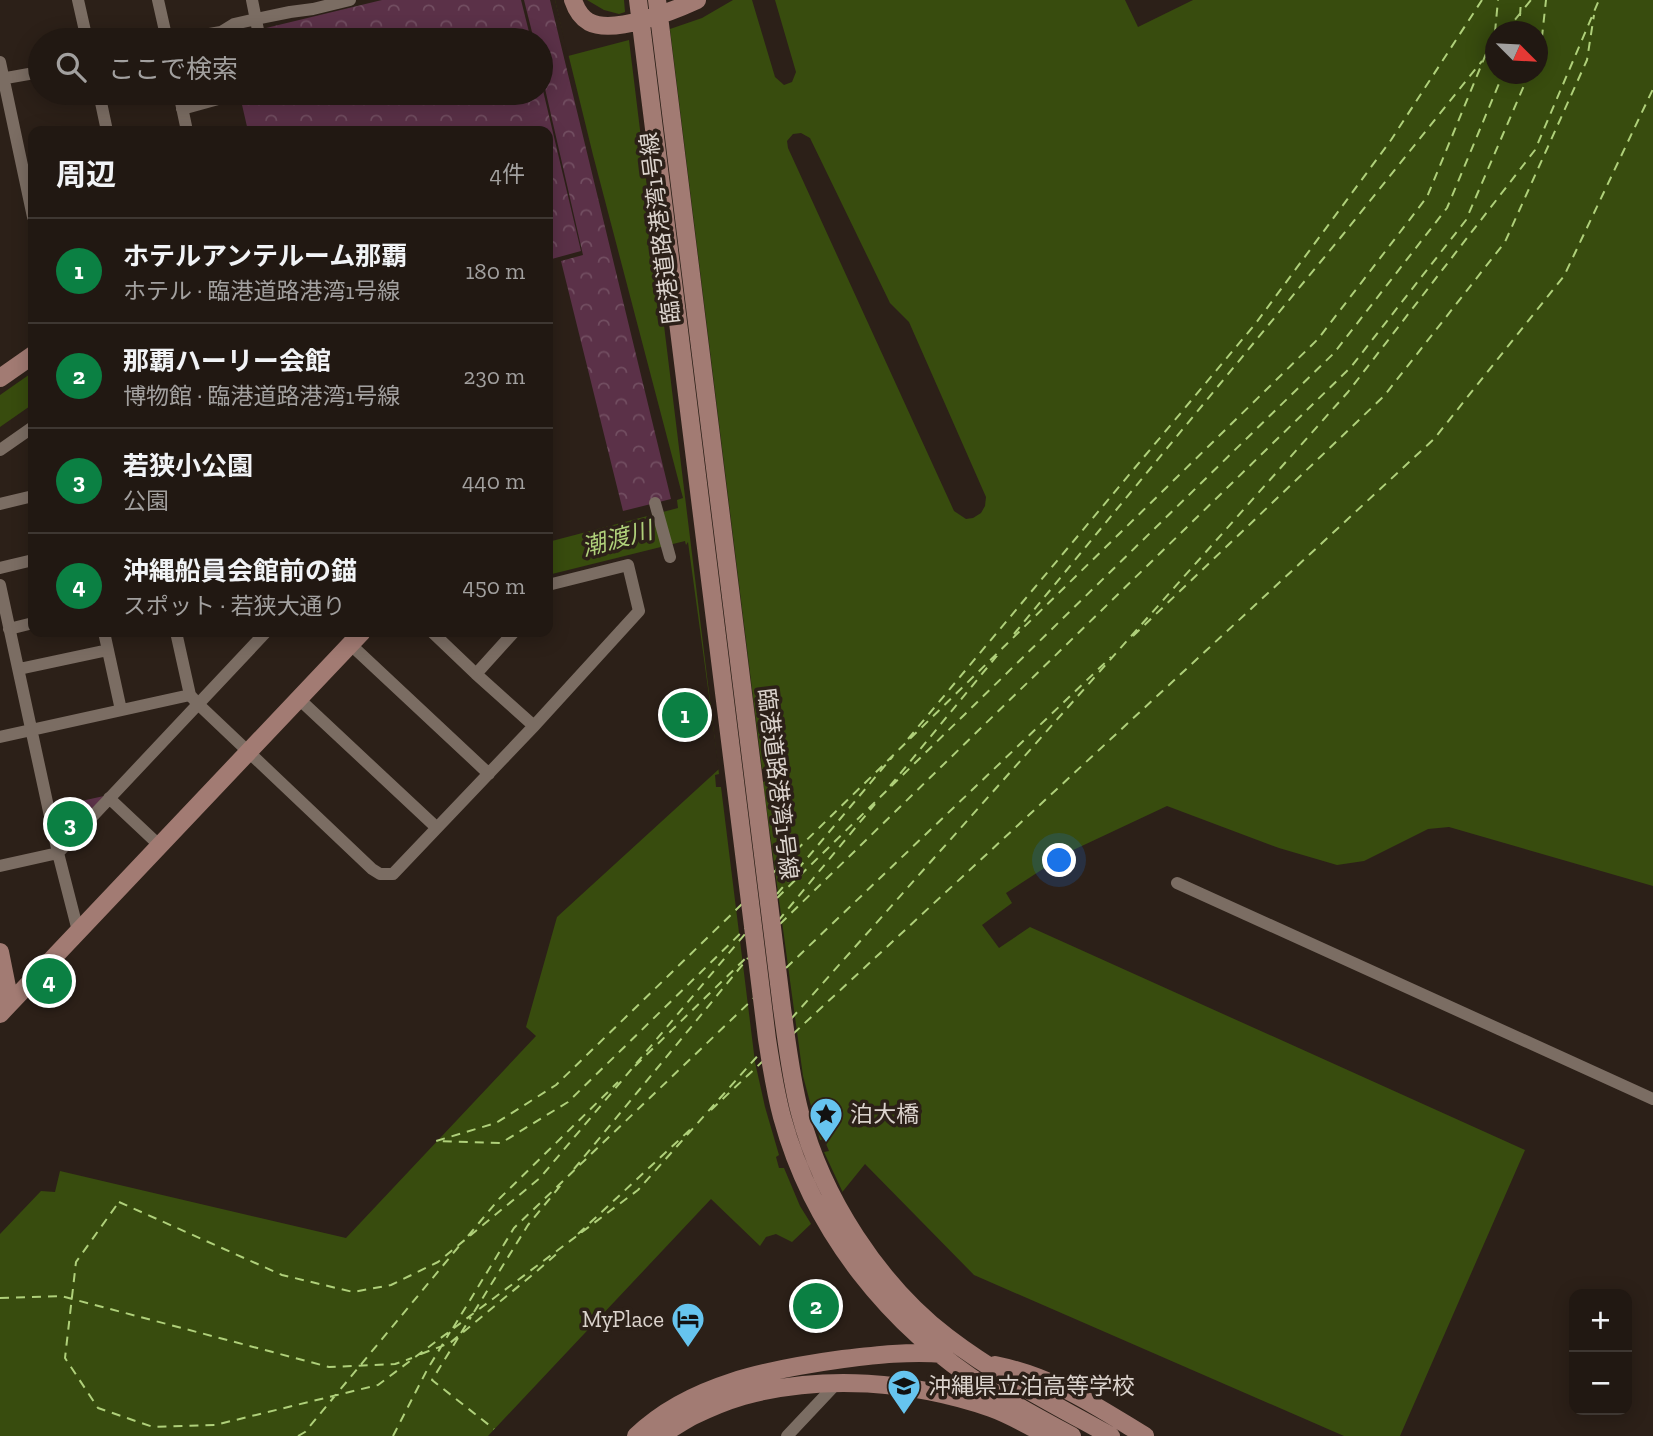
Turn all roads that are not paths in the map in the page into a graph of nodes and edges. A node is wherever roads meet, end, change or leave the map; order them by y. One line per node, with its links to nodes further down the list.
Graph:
1 (78, 0): 10 (street)
2 (158, 0): 11 (street)
3 (252, 0): 9 (street)
4 (573, 0): 7 (street)
5 (638, 0): 70 (street, 臨港道路港湾1号線)
6 (657, 0): 71 (street, 臨港道路港湾1号線)
7 (697, 0)
8 (343, 1): 9 (street)
9 (256, 19): 12 (street); 13 (street)
10 (84, 28)
11 (164, 28)
12 (228, 28)
13 (258, 28)
14 (0, 62): 16 (street)
15 (28, 74): 16 (street)
16 (2, 78): 23 (street)
17 (102, 105): 21 (street)
18 (181, 105): 20 (street)
19 (194, 105): 20 (street)
20 (182, 108): 22 (street)
21 (106, 126)
22 (186, 126)
23 (28, 195)
24 (28, 358): 25 (street)
25 (0, 378)
26 (28, 430): 27 (street)
27 (0, 450)
28 (28, 497): 30 (street)
29 (656, 503): 31 (street)
30 (0, 504)
31 (670, 557)
32 (28, 561): 33 (street)
33 (0, 568)
34 (553, 583): 50 (street)
35 (0, 585): 37 (street)
36 (28, 624): 37 (street)
37 (9, 629): 45 (street)
38 (105, 637): 44 (street)
39 (177, 637): 48 (street)
40 (261, 637): 48 (street)
41 (437, 637): 46 (street)
42 (509, 637): 46 (street)
43 (356, 638): 47 (street); 54 (street)
44 (108, 650): 45 (street); 49 (street)
45 (19, 669): 51 (street)
46 (476, 674): 50 (street)
47 (299, 699): 53 (street); 56 (street)
48 (194, 700): 49 (street); 53 (street); 55 (street)
49 (121, 710): 51 (street)
50 (534, 726): 54 (street)
51 (32, 730): 52 (street); 58 (street)
52 (0, 737)
53 (248, 752): 56 (street); 57 (street)
54 (489, 774): 56 (street)
55 (109, 798): 57 (street); 58 (street)
56 (437, 828)
57 (159, 845): 61 (street)
58 (58, 853): 59 (street); 61 (street)
59 (0, 866)
60 (1177, 883): 64 (street)
61 (78, 931): 63 (street)
62 (0, 952): 63 (street)
63 (4, 1009)
64 (1653, 1099)
65 (837, 1383): 67 (street); 68 (street); 69 (street)
66 (636, 1436): 72 (street)
67 (656, 1436)
68 (787, 1436)
69 (1049, 1436)
70 (1072, 1436)
71 (1111, 1436)
72 (1145, 1436)

